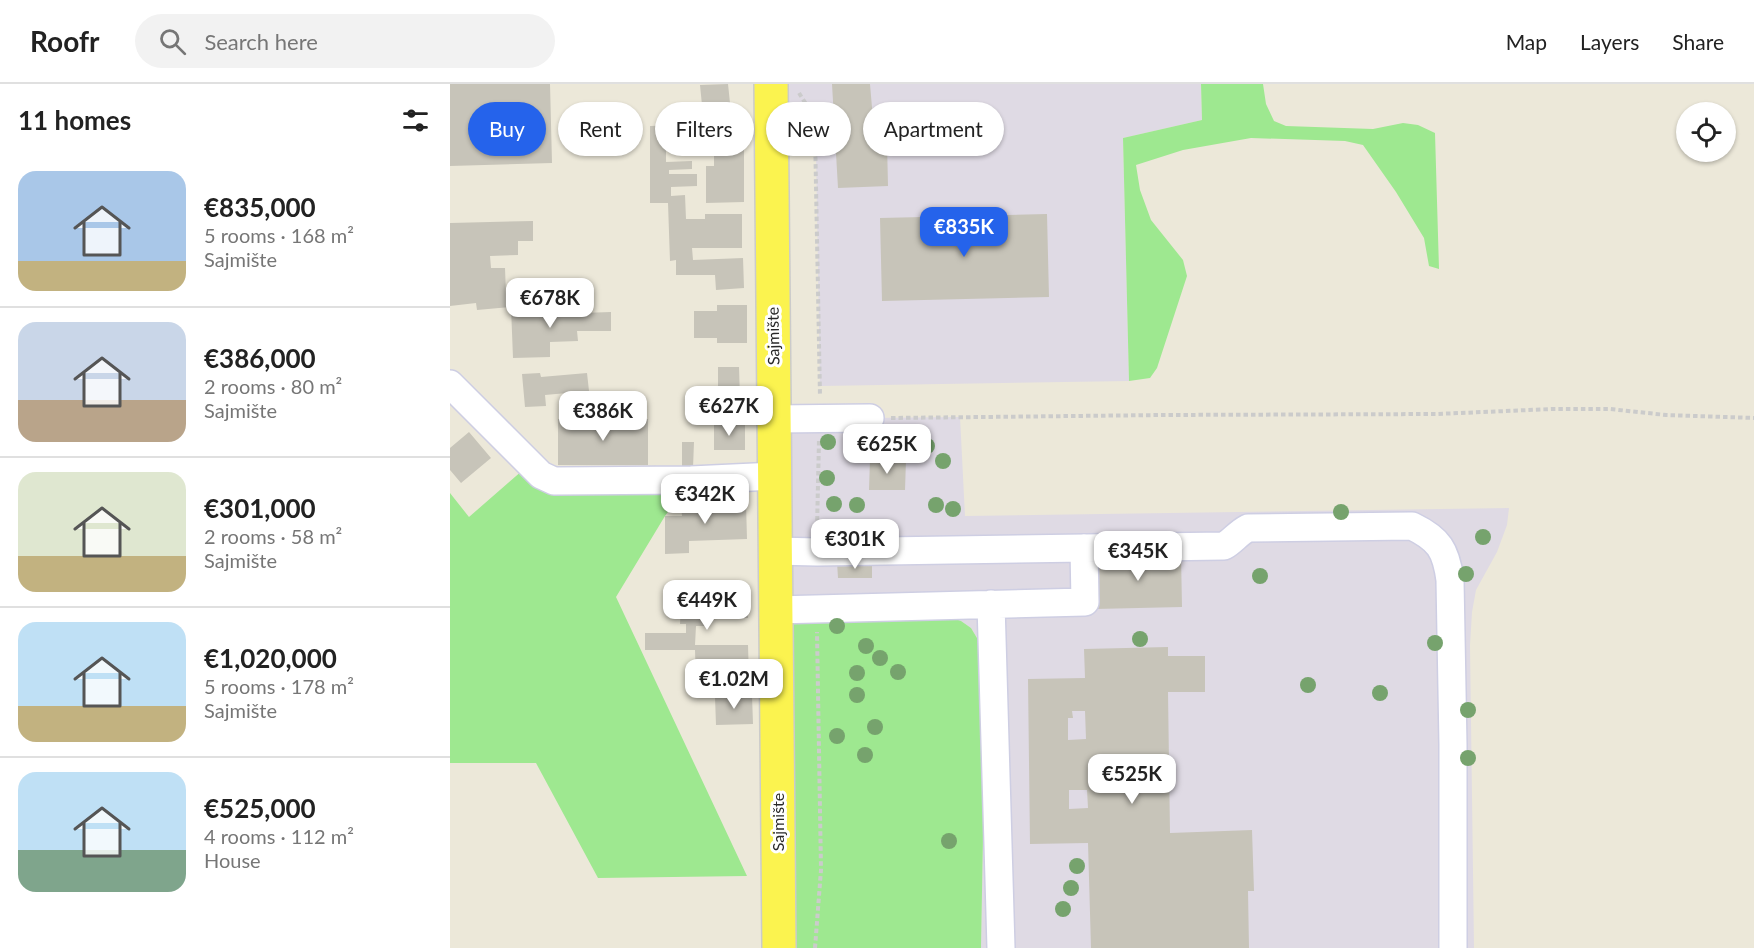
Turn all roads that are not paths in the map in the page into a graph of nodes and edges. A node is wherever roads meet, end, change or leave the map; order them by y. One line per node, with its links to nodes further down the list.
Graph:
1 (784, 87): 4 (main road, Sajmište)
2 (450, 384): 5 (street)
3 (870, 418): 4 (street)
4 (774, 419): 5 (main road, Sajmište)
5 (775, 476): 7 (main road, Sajmište)
6 (1084, 548): 7 (street); 8 (street); 12 (street)
7 (775, 551): 9 (main road, Sajmište)
8 (991, 604): 9 (street); 11 (street)
9 (776, 610): 10 (main road, Sajmište)
10 (779, 948)
11 (1001, 948)
12 (1453, 948)

